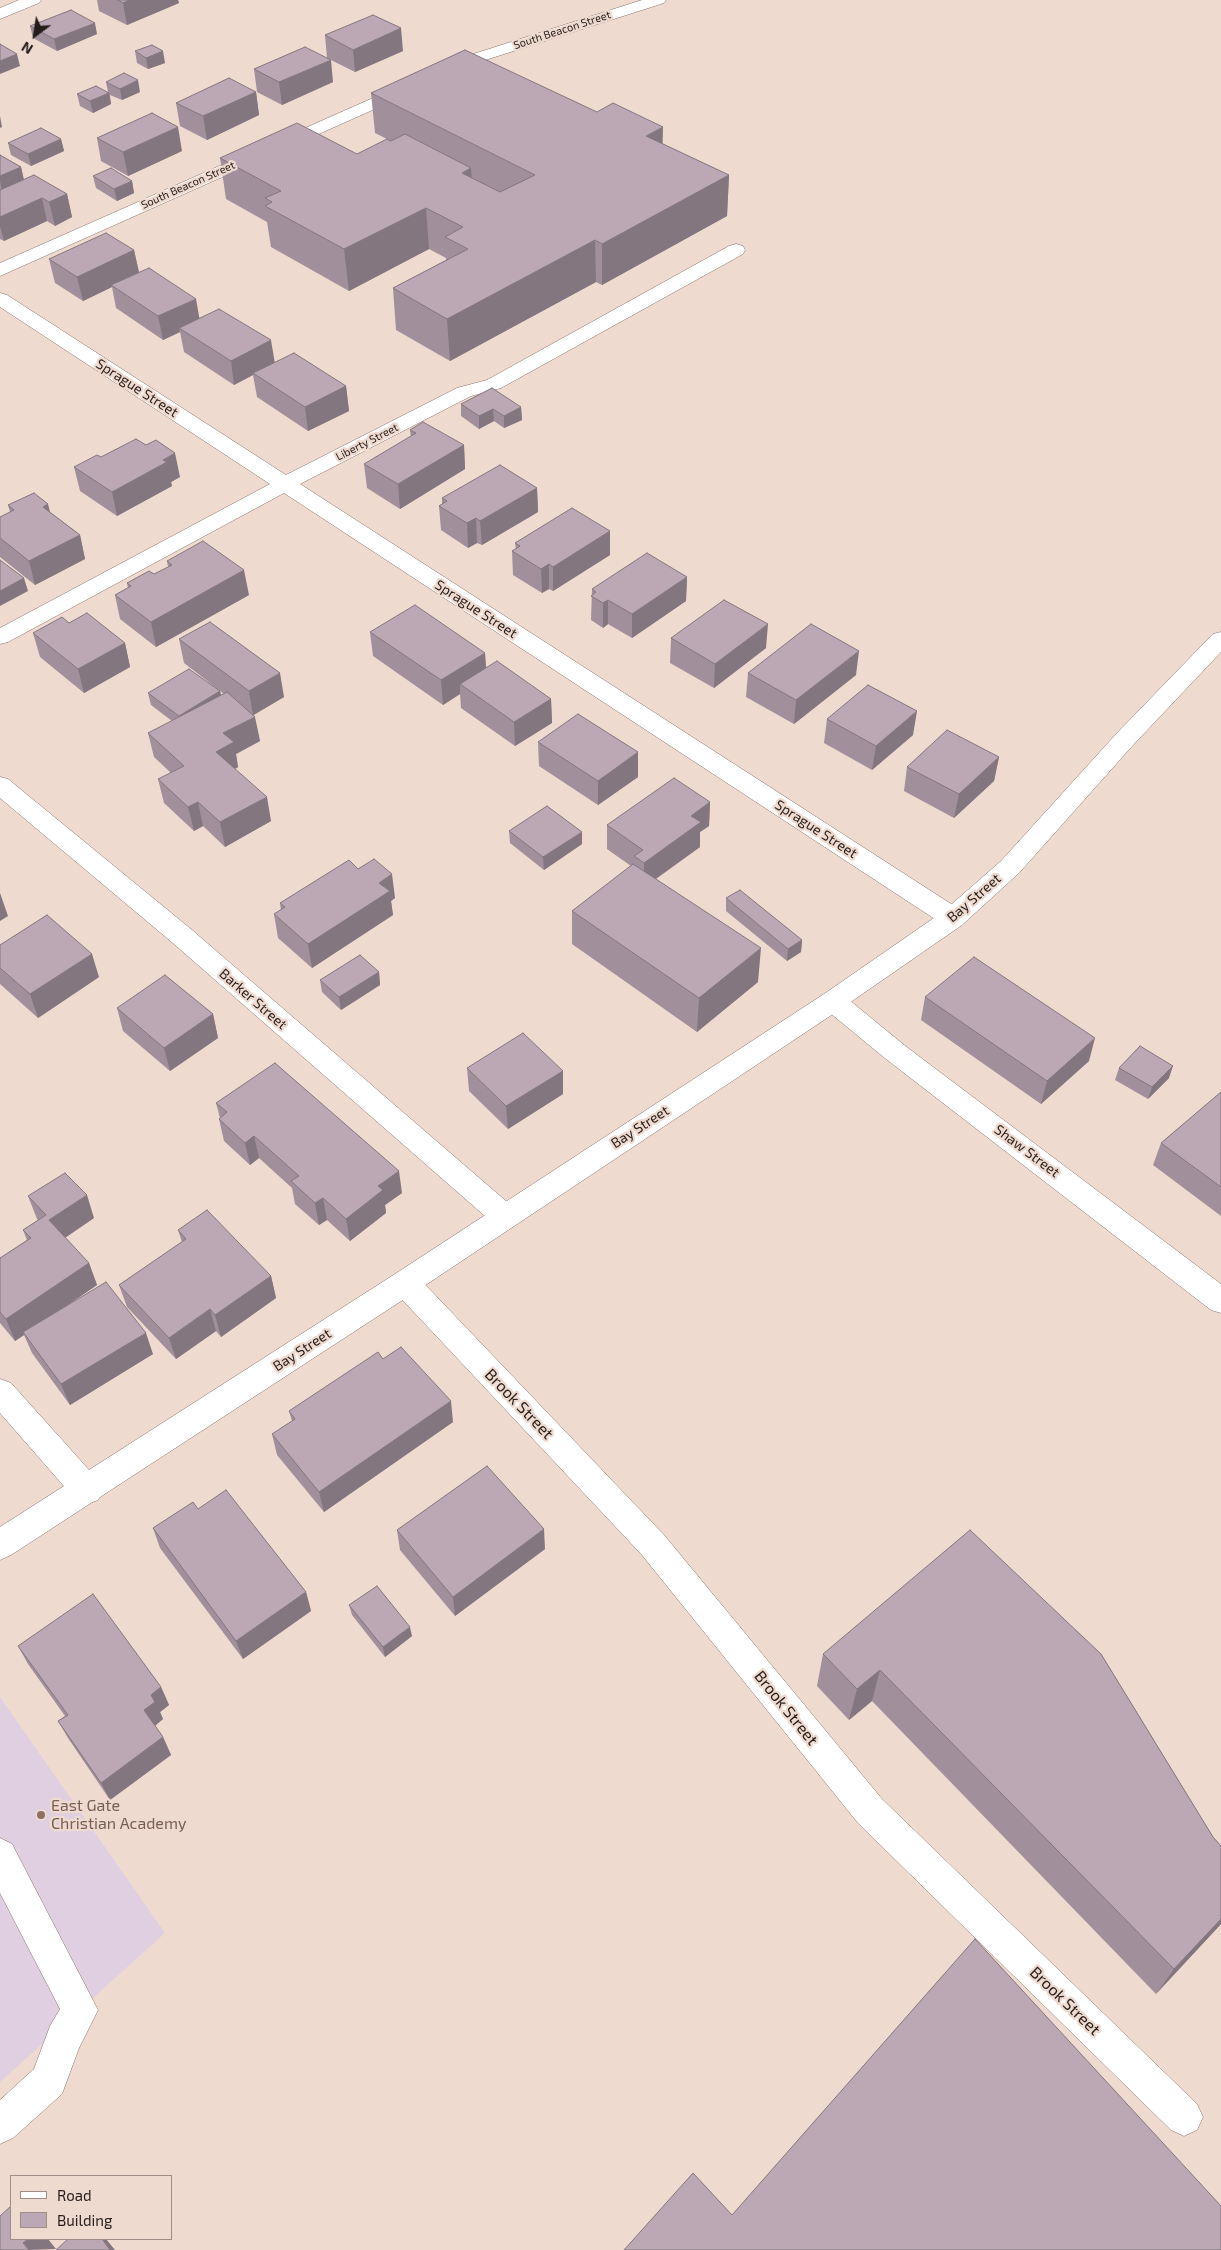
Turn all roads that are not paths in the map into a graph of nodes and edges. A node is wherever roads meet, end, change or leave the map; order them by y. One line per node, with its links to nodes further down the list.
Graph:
1 (33, 0): 3 (street)
2 (658, 0): 5 (street, South Beacon Street)
3 (0, 14)
4 (736, 250): 7 (street, Liberty Street)
5 (0, 270)
6 (0, 299): 7 (street, Sprague Street)
7 (285, 484): 8 (street, Liberty Street); 11 (street, Sprague Street)
8 (0, 637)
9 (1221, 638): 11 (street, Bay Street)
10 (0, 785): 13 (street, Barker Street)
11 (953, 918): 12 (street, Bay Street)
12 (833, 1001): 13 (street, Bay Street); 15 (street, Shaw Street)
13 (504, 1216): 14 (street, Bay Street)
14 (405, 1284): 17 (street, Bay Street); 20 (street, Brook Street)
15 (1221, 1300)
16 (0, 1392): 17 (street)
17 (87, 1490): 18 (street, Bay Street)
18 (0, 1545)
19 (0, 1856): 21 (street)
20 (1184, 2118)
21 (0, 2125)

